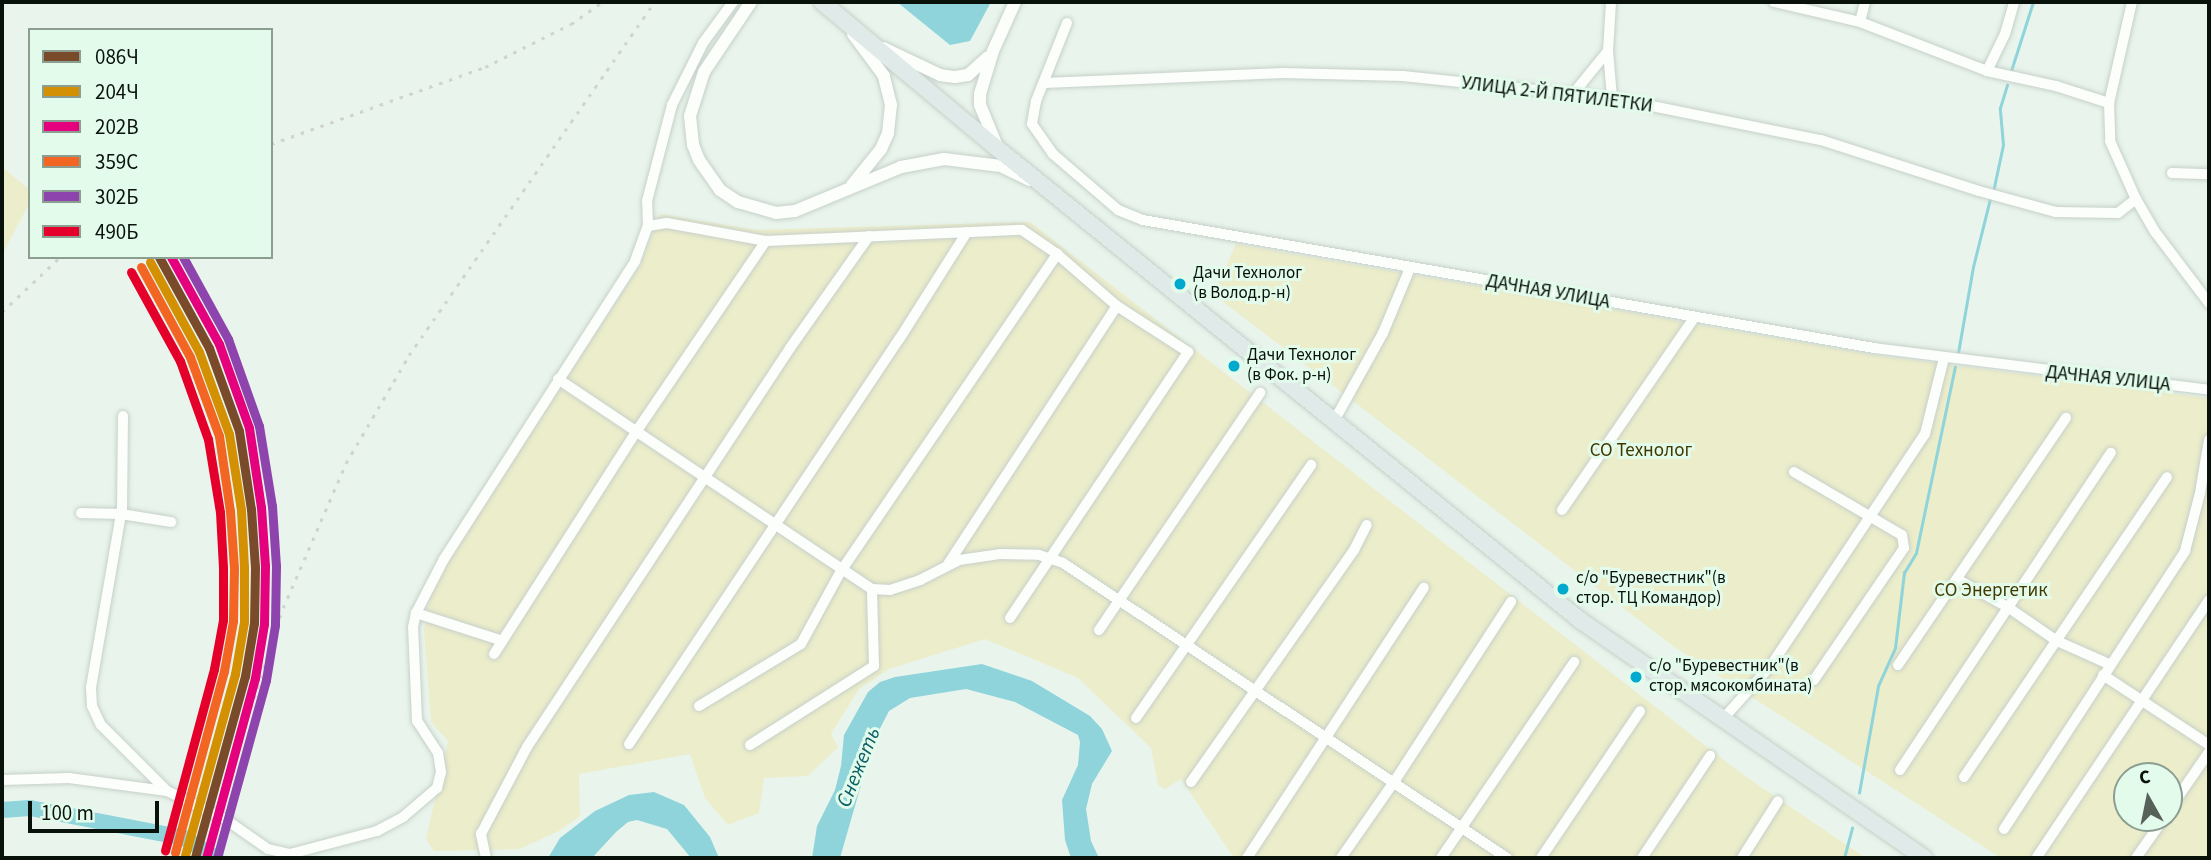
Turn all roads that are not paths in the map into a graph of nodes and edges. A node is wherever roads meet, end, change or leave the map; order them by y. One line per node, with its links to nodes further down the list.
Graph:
1 (733, 2): 26 (street)
2 (751, 2): 23 (street)
3 (1015, 2): 13 (street)
4 (1611, 2): 14 (street)
5 (1774, 2): 10 (street)
6 (1865, 2): 10 (street)
7 (2014, 2): 15 (street)
8 (2132, 2): 19 (street)
9 (828, 7): 12 (main road); 23 (street)
10 (1860, 22): 15 (street)
11 (1067, 23): 16 (street, ДАЧНАЯ УЛИЦА)
12 (870, 41): 13 (street); 20 (main road)
13 (993, 51): 20 (street)
14 (1608, 51): 17 (street); 18 (street)
15 (1987, 71): 19 (street)
16 (1044, 83): 17 (street, УЛИЦА 2-Й ПЯТИЛЕТКИ); 31 (street, ДАЧНАЯ УЛИЦА)
17 (1573, 94): 18 (street, УЛИЦА 2-Й ПЯТИЛЕТКИ)
18 (1612, 98): 25 (street, УЛИЦА 2-Й ПЯТИЛЕТКИ)
19 (2109, 103): 25 (street)
20 (998, 149): 24 (main road)
21 (2172, 173): 22 (street)
22 (2209, 174)
23 (849, 187): 24 (street)
24 (1059, 199): 41 (main road)
25 (2136, 200): 32 (street)
26 (648, 226): 29 (street); 36 (street)
27 (967, 232): 28 (street); 30 (street); 54 (street)
28 (869, 236): 29 (street); 48 (street)
29 (766, 241): 42 (street)
30 (1056, 254): 33 (street); 58 (street)
31 (1410, 268): 34 (street, ДАЧНАЯ УЛИЦА); 41 (street)
32 (2209, 303)
33 (1117, 306): 56 (street); 57 (street)
34 (1694, 318): 35 (street, ДАЧНАЯ УЛИЦА); 49 (street)
35 (1944, 358): 37 (street, ДАЧНАЯ УЛИЦА); 52 (street)
36 (558, 379): 42 (street); 66 (street)
37 (2209, 390)
38 (1260, 393): 62 (street)
39 (123, 416): 51 (street)
40 (2066, 418): 59 (street)
41 (1334, 421): 82 (main road)
42 (636, 432): 48 (street); 69 (street)
43 (2209, 440): 75 (street)
44 (2111, 453): 65 (street)
45 (1311, 465): 71 (street)
46 (1794, 472): 52 (street)
47 (2167, 477): 70 (street)
48 (706, 480): 54 (street); 101 (street)
49 (1562, 510)
50 (81, 513): 51 (street)
51 (121, 514): 53 (street); 95 (street)
52 (1871, 517): 76 (street); 82 (street)
53 (171, 522)
54 (773, 525): 58 (street); 84 (street)
55 (1367, 525): 77 (street)
56 (1048, 558): 57 (street); 62 (street); 67 (street)
57 (947, 566): 60 (street)
58 (841, 571): 60 (street); 79 (street)
59 (1957, 579): 65 (street); 74 (street)
60 (872, 589): 85 (street)
61 (1424, 589): 83 (street)
62 (1118, 599): 68 (street); 71 (street)
63 (2209, 600): 78 (street)
64 (1511, 602): 93 (street)
65 (2009, 608): 70 (street); 89 (street)
66 (416, 613): 69 (street); 95 (street)
67 (1010, 618)
68 (1100, 630)
69 (500, 640): 72 (street)
70 (2057, 641): 75 (street); 90 (street)
71 (1187, 644): 77 (street); 81 (street)
72 (494, 654)
73 (1574, 662): 97 (street)
74 (1898, 665)
75 (2106, 670): 78 (street); 98 (street)
76 (1814, 680)
77 (1257, 689): 83 (street); 92 (street)
78 (2143, 701): 86 (street); 100 (street)
79 (699, 706)
80 (1640, 711): 106 (street)
81 (1136, 718)
82 (1721, 720): 109 (main road)
83 (1325, 736): 93 (street); 102 (street)
84 (629, 744)
85 (750, 744)
86 (2209, 746)
87 (2209, 752): 94 (street)
88 (1710, 756): 107 (street)
89 (1900, 770)
90 (1964, 777)
91 (2, 780): 95 (street)
92 (1191, 782)
93 (1394, 782): 97 (street); 103 (street)
94 (2183, 790)
95 (167, 791)
96 (1778, 801): 108 (street)
97 (1462, 828): 104 (street); 105 (street)
98 (2004, 829)
99 (2154, 832): 110 (street)
100 (2037, 857)
101 (486, 858)
102 (1247, 858)
103 (1341, 858)
104 (1441, 858)
105 (1507, 858)
106 (1541, 858)
107 (1642, 858)
108 (1742, 858)
109 (1924, 858)
110 (2136, 858)

